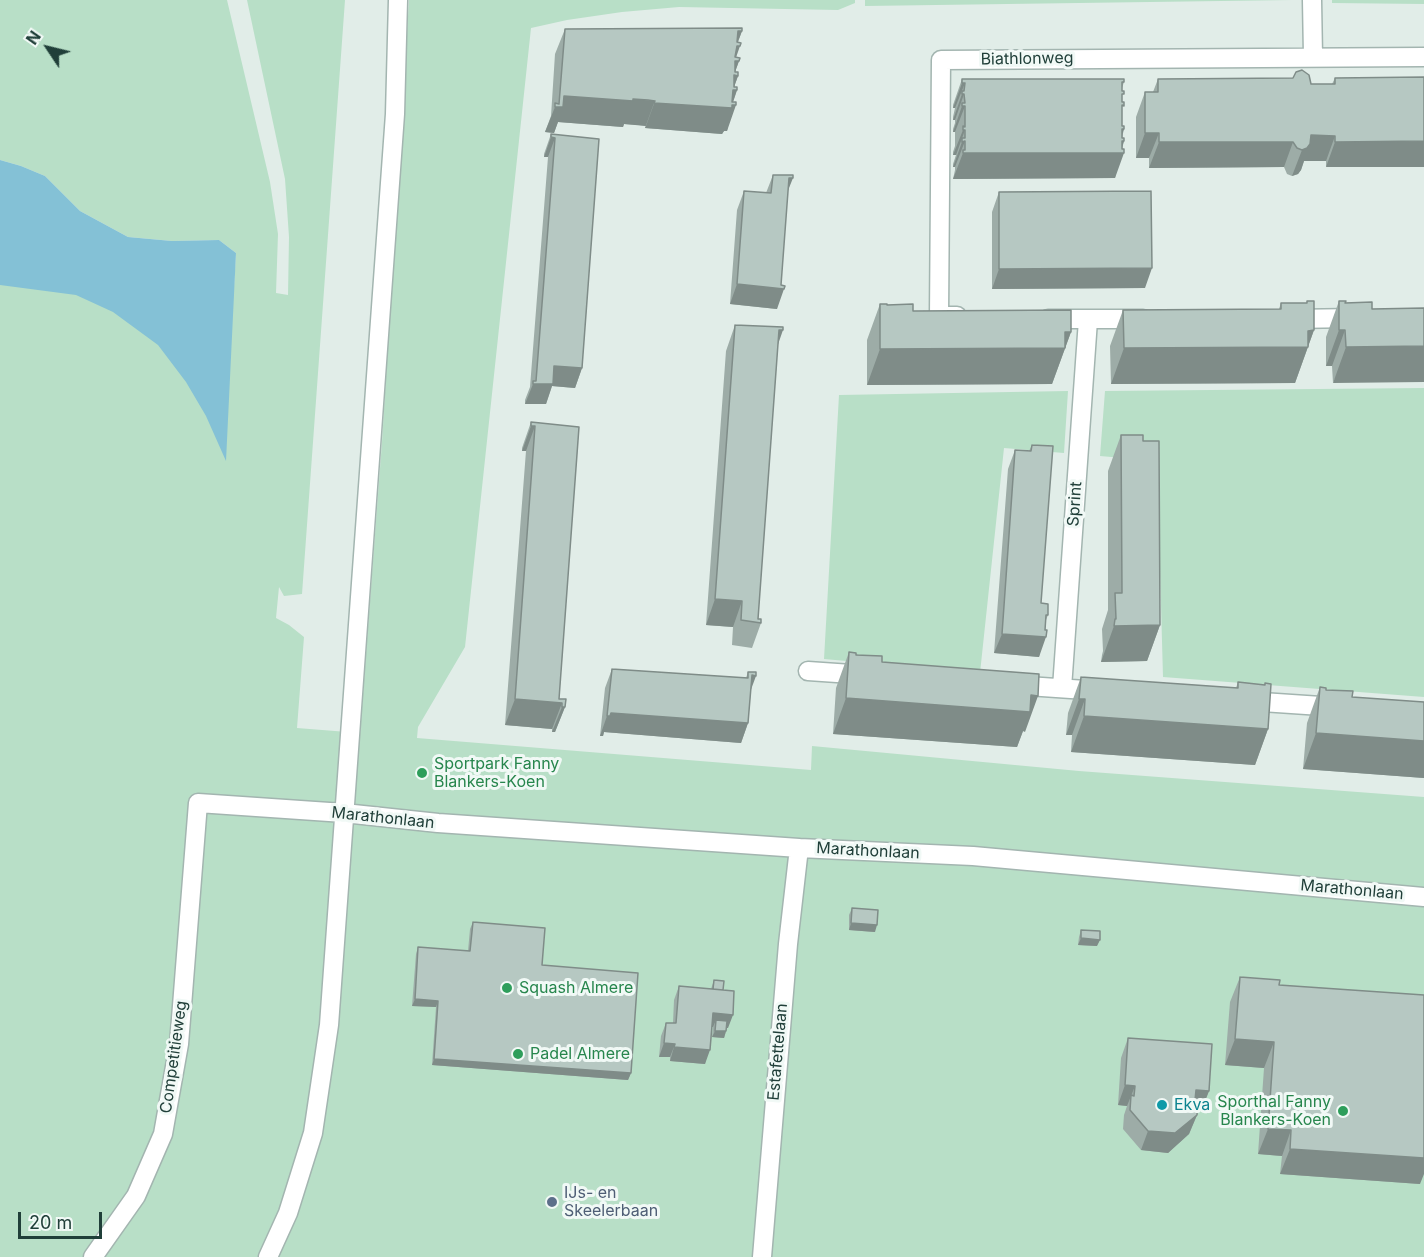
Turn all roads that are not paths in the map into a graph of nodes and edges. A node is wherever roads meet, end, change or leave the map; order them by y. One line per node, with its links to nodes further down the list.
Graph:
1 (398, 0): 19 (street)
2 (1312, 0): 3 (street)
3 (1313, 56): 4 (street); 5 (street, Biathlonweg)
4 (1424, 57)
5 (973, 317)
6 (1031, 318): 10 (street)
7 (1376, 318): 9 (street)
8 (1160, 319): 10 (street)
9 (1268, 319)
10 (1088, 320): 14 (street, Sprint)
11 (808, 671): 12 (street)
12 (889, 676)
13 (992, 684): 14 (street)
14 (1062, 688): 15 (street)
15 (1120, 692)
16 (1225, 700): 17 (street)
17 (1354, 708)
18 (198, 803): 19 (street, Marathonlaan); 22 (street, Competitieweg)
19 (344, 813): 20 (street, Marathonlaan); 23 (street)
20 (799, 848): 21 (street, Marathonlaan); 24 (street, Estafettelaan)
21 (1424, 897)
22 (93, 1257)
23 (268, 1257)
24 (762, 1257)

